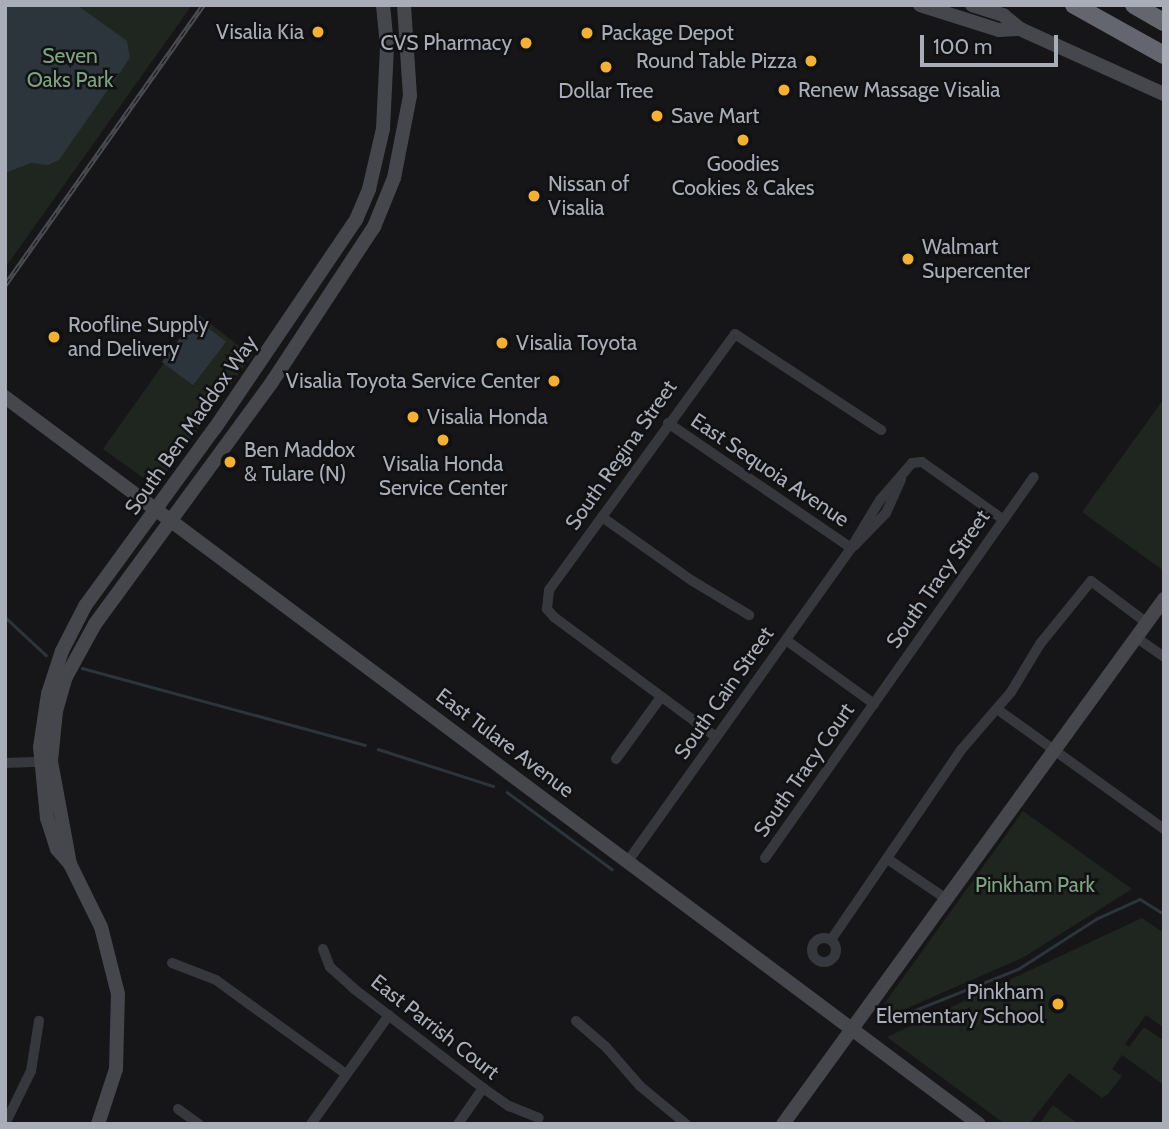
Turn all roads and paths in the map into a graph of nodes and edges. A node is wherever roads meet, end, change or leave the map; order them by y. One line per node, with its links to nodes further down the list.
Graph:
1 (383, 5): 11 (main road, South Ben Maddox Way)
2 (404, 5): 12 (main road, South Ben Maddox Way)
3 (920, 5): 8 (main road)
4 (972, 5): 8 (main road)
5 (1074, 5): 9 (highway)
6 (1134, 5): 7 (highway)
7 (1164, 22)
8 (1020, 29): 10 (main road)
9 (1164, 55)
10 (1164, 94)
11 (369, 189): 12 (main road); 17 (main road, South Ben Maddox Way)
12 (331, 297): 20 (main road, South Ben Maddox Way)
13 (5, 397): 17 (main road, East Tulare Avenue)
14 (668, 423): 15 (street, South Regina Street); 18 (street, South Regina Street); 21 (street, East Sequoia Avenue)
15 (881, 430)
16 (1034, 477): 19 (street, South Tracy Street)
17 (157, 510): 20 (main road, East Tulare Avenue); 34 (main road, South Ben Maddox Way)
18 (602, 517): 23 (street); 28 (street, South Regina Street)
19 (1004, 520): 21 (street, South Cain Street); 29 (street, South Tracy Street)
20 (171, 521): 38 (main road, East Tulare Avenue); 40 (main road, South Ben Maddox Way)
21 (851, 548): 26 (street, South Cain Street)
22 (1164, 600): 24 (main road)
23 (750, 615)
24 (1147, 623): 25 (main road); 30 (street)
25 (1137, 638): 27 (street); 32 (main road)
26 (786, 640): 29 (street); 31 (street, South Cain Street)
27 (1164, 657)
28 (661, 697): 31 (street); 33 (street)
29 (874, 704): 37 (street, South Tracy Court)
30 (997, 709): 32 (street); 39 (street)
31 (716, 737): 38 (street, South Cain Street)
32 (1056, 751): 36 (street); 41 (main road)
33 (616, 759)
34 (40, 762): 35 (street); 40 (main road, South Ben Maddox Way)
35 (5, 763)
36 (1164, 829)
37 (765, 858)
38 (628, 860): 48 (main road, East Tulare Avenue)
39 (889, 860): 41 (street); 42 (street)
40 (70, 864): 54 (main road, South Ben Maddox Way)
41 (948, 900): 48 (main road)
42 (832, 937)
43 (323, 949): 45 (street, East Parrish Court)
44 (172, 963): 49 (street)
45 (389, 1015): 49 (street); 50 (street, East Parrish Court)
46 (38, 1021): 53 (street)
47 (576, 1021): 58 (street)
48 (853, 1030): 59 (main road); 60 (main road, East Tulare Avenue)
49 (346, 1074): 56 (street)
50 (483, 1088): 52 (street, East Parrish Court); 57 (street)
51 (178, 1109): 55 (street)
52 (539, 1118)
53 (5, 1124)
54 (98, 1124)
55 (198, 1124)
56 (311, 1124)
57 (458, 1124)
58 (685, 1124)
59 (783, 1124)
60 (979, 1124)

